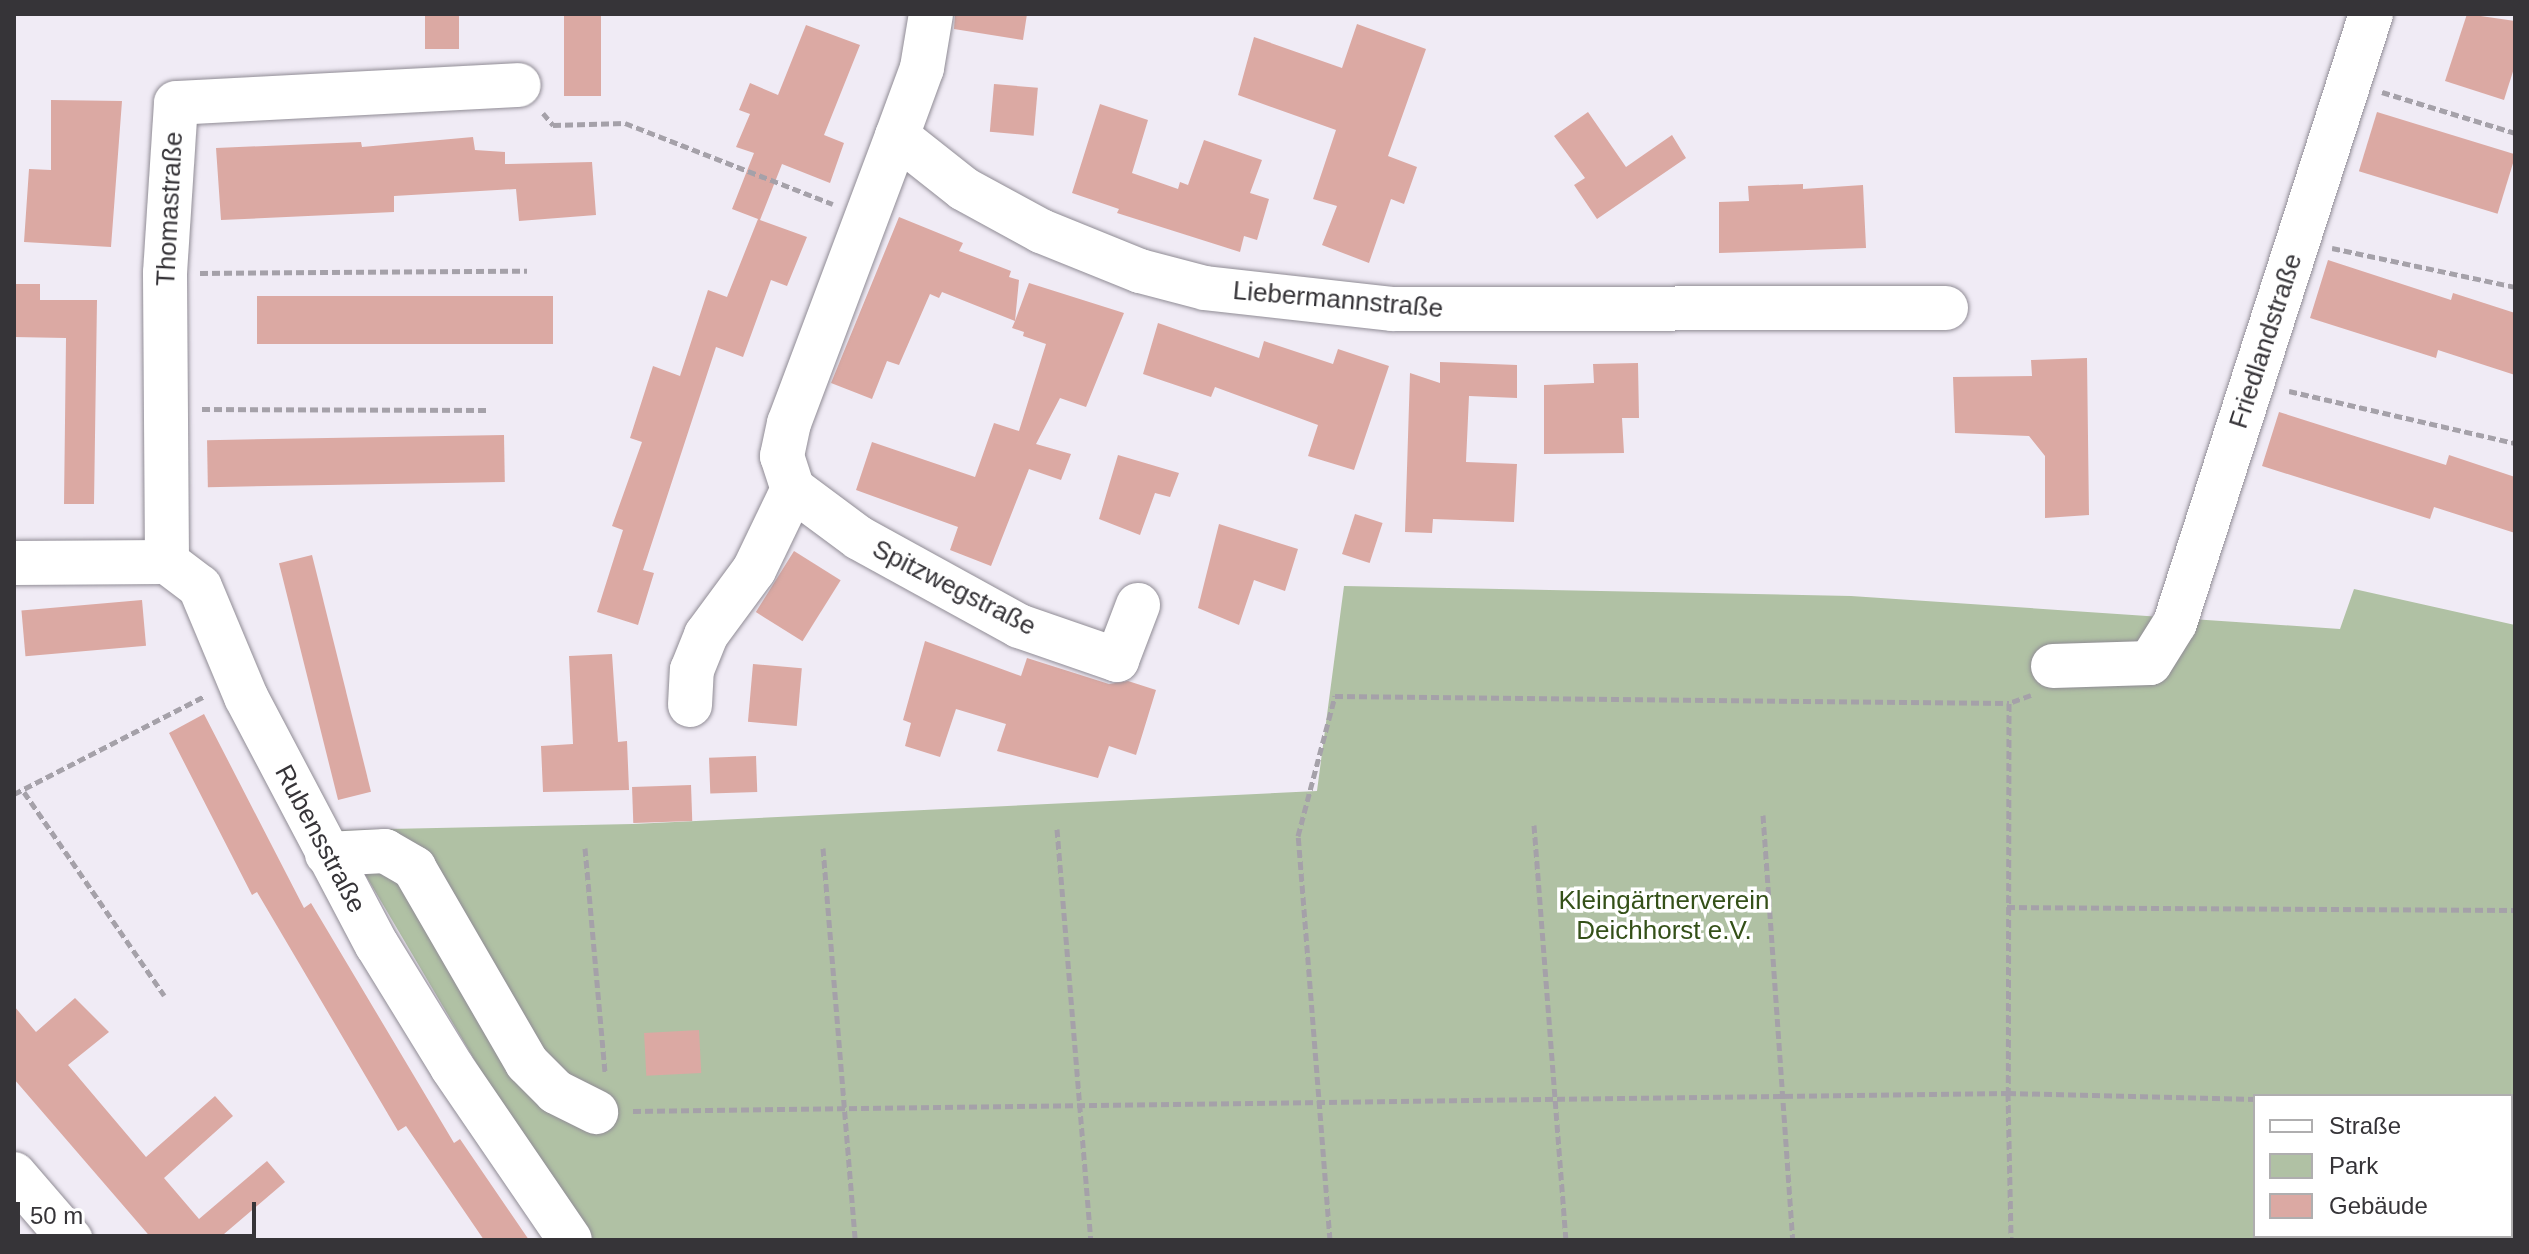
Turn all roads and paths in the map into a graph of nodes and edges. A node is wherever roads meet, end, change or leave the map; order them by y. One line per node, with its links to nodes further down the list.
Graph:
1 (931, 14): 6 (street)
2 (2371, 14): 3 (street, Friedlandstraße)
3 (2350, 82): 5 (path); 8 (street, Friedlandstraße)
4 (519, 85): 7 (path); 10 (street, Thomastraße)
5 (2515, 133)
6 (897, 136): 7 (street); 12 (street, Liebermannstraße)
7 (863, 217): 17 (street)
8 (2299, 241): 11 (path); 13 (street, Friedlandstraße)
9 (527, 271): 10 (path)
10 (165, 273): 14 (street, Thomastraße)
11 (2515, 287)
12 (1946, 308)
13 (2253, 381): 16 (path); 21 (street, Friedlandstraße)
14 (167, 409): 15 (path); 18 (street, Thomastraße)
15 (489, 410)
16 (2515, 443)
17 (793, 489): 20 (street, Spitzwegstraße); 24 (street)
18 (167, 562): 19 (street); 22 (street, Rubensstraße)
19 (14, 563)
20 (1138, 605)
21 (2053, 666): 23 (path)
22 (238, 678): 25 (path); 32 (street, Rubensstraße)
23 (2009, 703): 33 (path); 40 (path)
24 (690, 705)
25 (24, 792): 26 (path); 35 (path)
26 (14, 794)
27 (1763, 815): 37 (path)
28 (1534, 825): 38 (path)
29 (1057, 829): 41 (path)
30 (585, 848): 43 (path)
31 (823, 848): 42 (path)
32 (327, 854): 43 (street); 46 (street, Rubensstraße)
33 (2007, 907): 34 (path); 36 (path)
34 (2515, 910)
35 (164, 995)
36 (2008, 1093): 37 (path); 39 (path); 52 (path)
37 (1784, 1096): 38 (path); 51 (path)
38 (1555, 1099): 40 (path); 50 (path)
39 (2253, 1099)
40 (1317, 1102): 41 (path); 49 (path)
41 (1082, 1106): 42 (path); 48 (path)
42 (842, 1108): 43 (path); 47 (path)
43 (603, 1112)
44 (14, 1174): 45 (street)
45 (71, 1240)
46 (570, 1240)
47 (855, 1240)
48 (1091, 1240)
49 (1330, 1240)
50 (1566, 1240)
51 (1793, 1240)
52 (2011, 1240)

